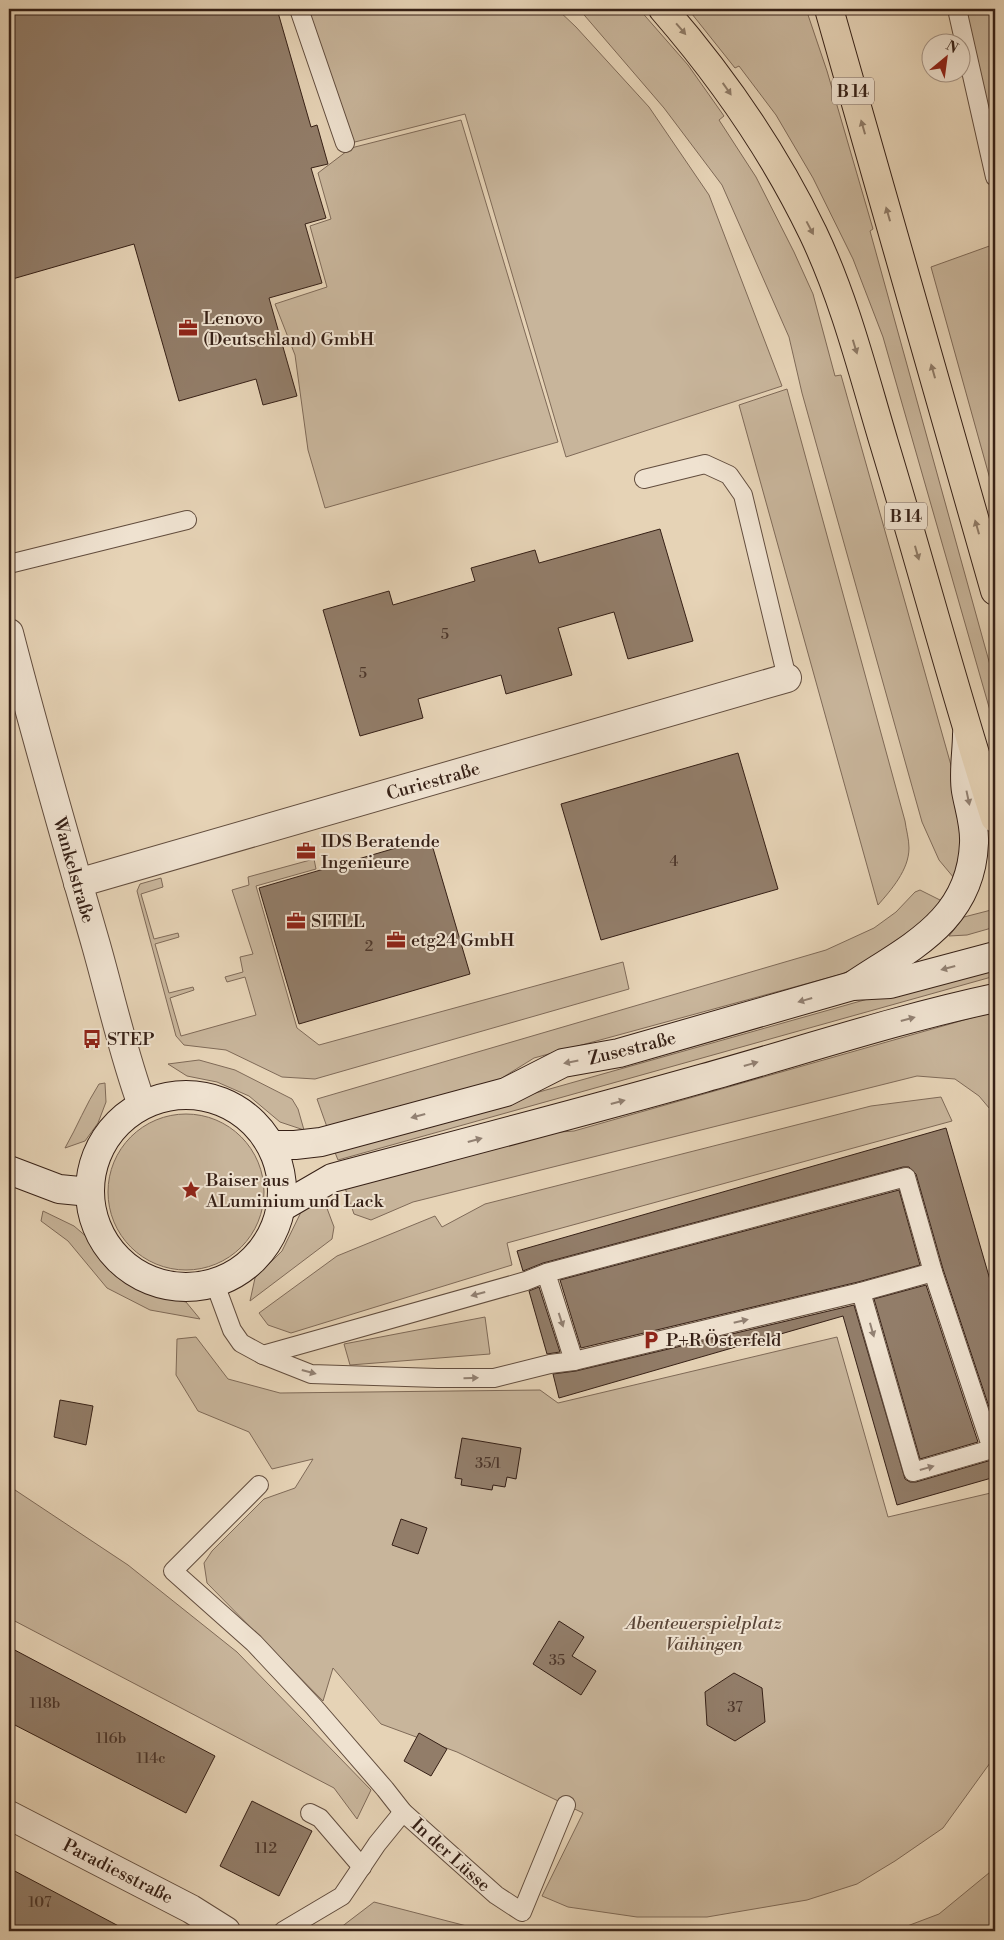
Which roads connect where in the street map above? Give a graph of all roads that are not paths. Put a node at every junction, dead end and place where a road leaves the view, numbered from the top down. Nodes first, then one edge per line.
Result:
1 (298, 9) edge
2 (663, 9) edge
3 (830, 9) edge
4 (957, 9) edge
5 (345, 143) dead end
6 (995, 177) edge
7 (644, 479) dead end
8 (186, 520) dead end
9 (9, 564) edge
10 (995, 591) edge
11 (9, 633) edge
12 (786, 678) joint
13 (967, 732) junction
14 (995, 818) edge
15 (78, 883) junction
16 (995, 956) edge
17 (852, 986) junction
18 (995, 998) edge
19 (142, 1106) junction
20 (271, 1145) junction
21 (9, 1170) edge
22 (90, 1192) junction
23 (282, 1207) junction
24 (934, 1272) junction
25 (546, 1273) junction
26 (215, 1284) junction
27 (861, 1292) junction
28 (263, 1355) junction
29 (574, 1361) junction
30 (259, 1485) dead end
31 (566, 1805) dead end
32 (403, 1812) junction
33 (310, 1813) dead end
34 (9, 1815) edge
35 (362, 1867) junction
36 (226, 1931) edge
37 (283, 1931) edge

1 - 5 lane
2 -> 13 highway, B 14
10 -> 3 highway, B 14
4 - 6 lane
7 - 12 lane
8 - 9 lane
11 - 15 street, Wankelstraße
12 - 15 street, Curiestraße
13 - 14 highway, B 14
13 -> 17 street
15 - 19 street, Wankelstraße
16 -> 17 street, Zusestraße
17 -> 20 street, Zusestraße
23 -> 18 street
19 - 20 street
19 - 22 street
20 - 23 street
21 - 22 street
22 - 26 street
23 - 26 street
24 - 25 lane
24 - 27 lane
27 -> 24 lane
25 -> 28 lane
25 -> 29 lane
26 - 28 lane
29 -> 27 lane
28 -> 29 lane
30 - 32 lane
31 - 32 lane, In der Lüsse
32 - 35 lane, In der Lüsse
33 - 35 lane
34 - 36 street, Paradiesstraße
35 - 37 lane, In der Lüsse

